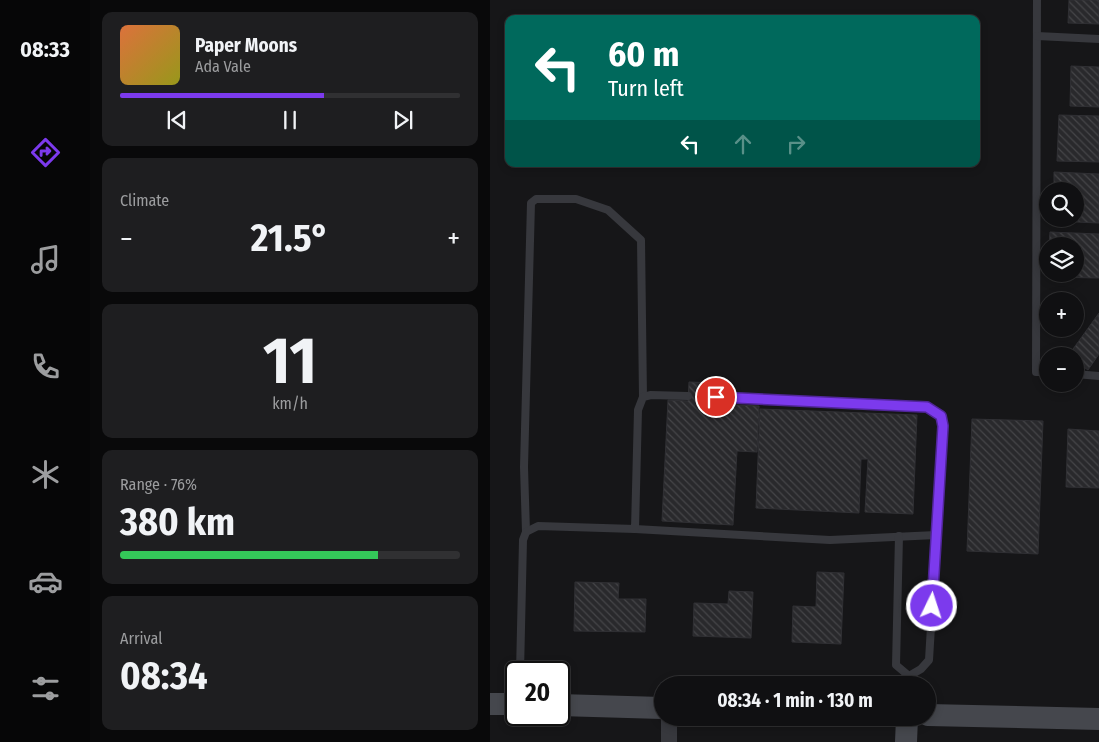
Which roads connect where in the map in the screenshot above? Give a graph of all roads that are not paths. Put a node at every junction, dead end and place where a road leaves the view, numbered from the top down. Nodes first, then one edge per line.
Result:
1 (1037, 0) edge
2 (1037, 36) junction
3 (1099, 39) edge
4 (1039, 372) edge
5 (1084, 375) edge
6 (1099, 376) edge
7 (688, 396) dead end
8 (716, 397) dead end
9 (643, 398) junction
10 (635, 529) junction
11 (526, 532) junction
12 (936, 535) junction
13 (899, 536) junction
14 (520, 661) edge
15 (909, 676) joint
16 (490, 704) edge
17 (505, 704) edge
18 (570, 706) edge
19 (654, 708) edge
20 (936, 715) edge
21 (1099, 718) edge
22 (669, 726) edge
23 (907, 726) edge
24 (669, 742) edge
25 (906, 742) edge

1 - 2 lane
2 - 3 lane
2 - 4 lane
5 - 6 lane
7 - 9 lane
8 - 12 lane
9 - 10 lane
9 - 11 lane
10 - 11 lane
10 - 13 lane
11 - 14 lane
12 - 13 lane
12 - 15 lane
13 - 15 lane
16 - 17 main road
18 - 19 main road
20 - 21 main road
22 - 24 street
23 - 25 main road

